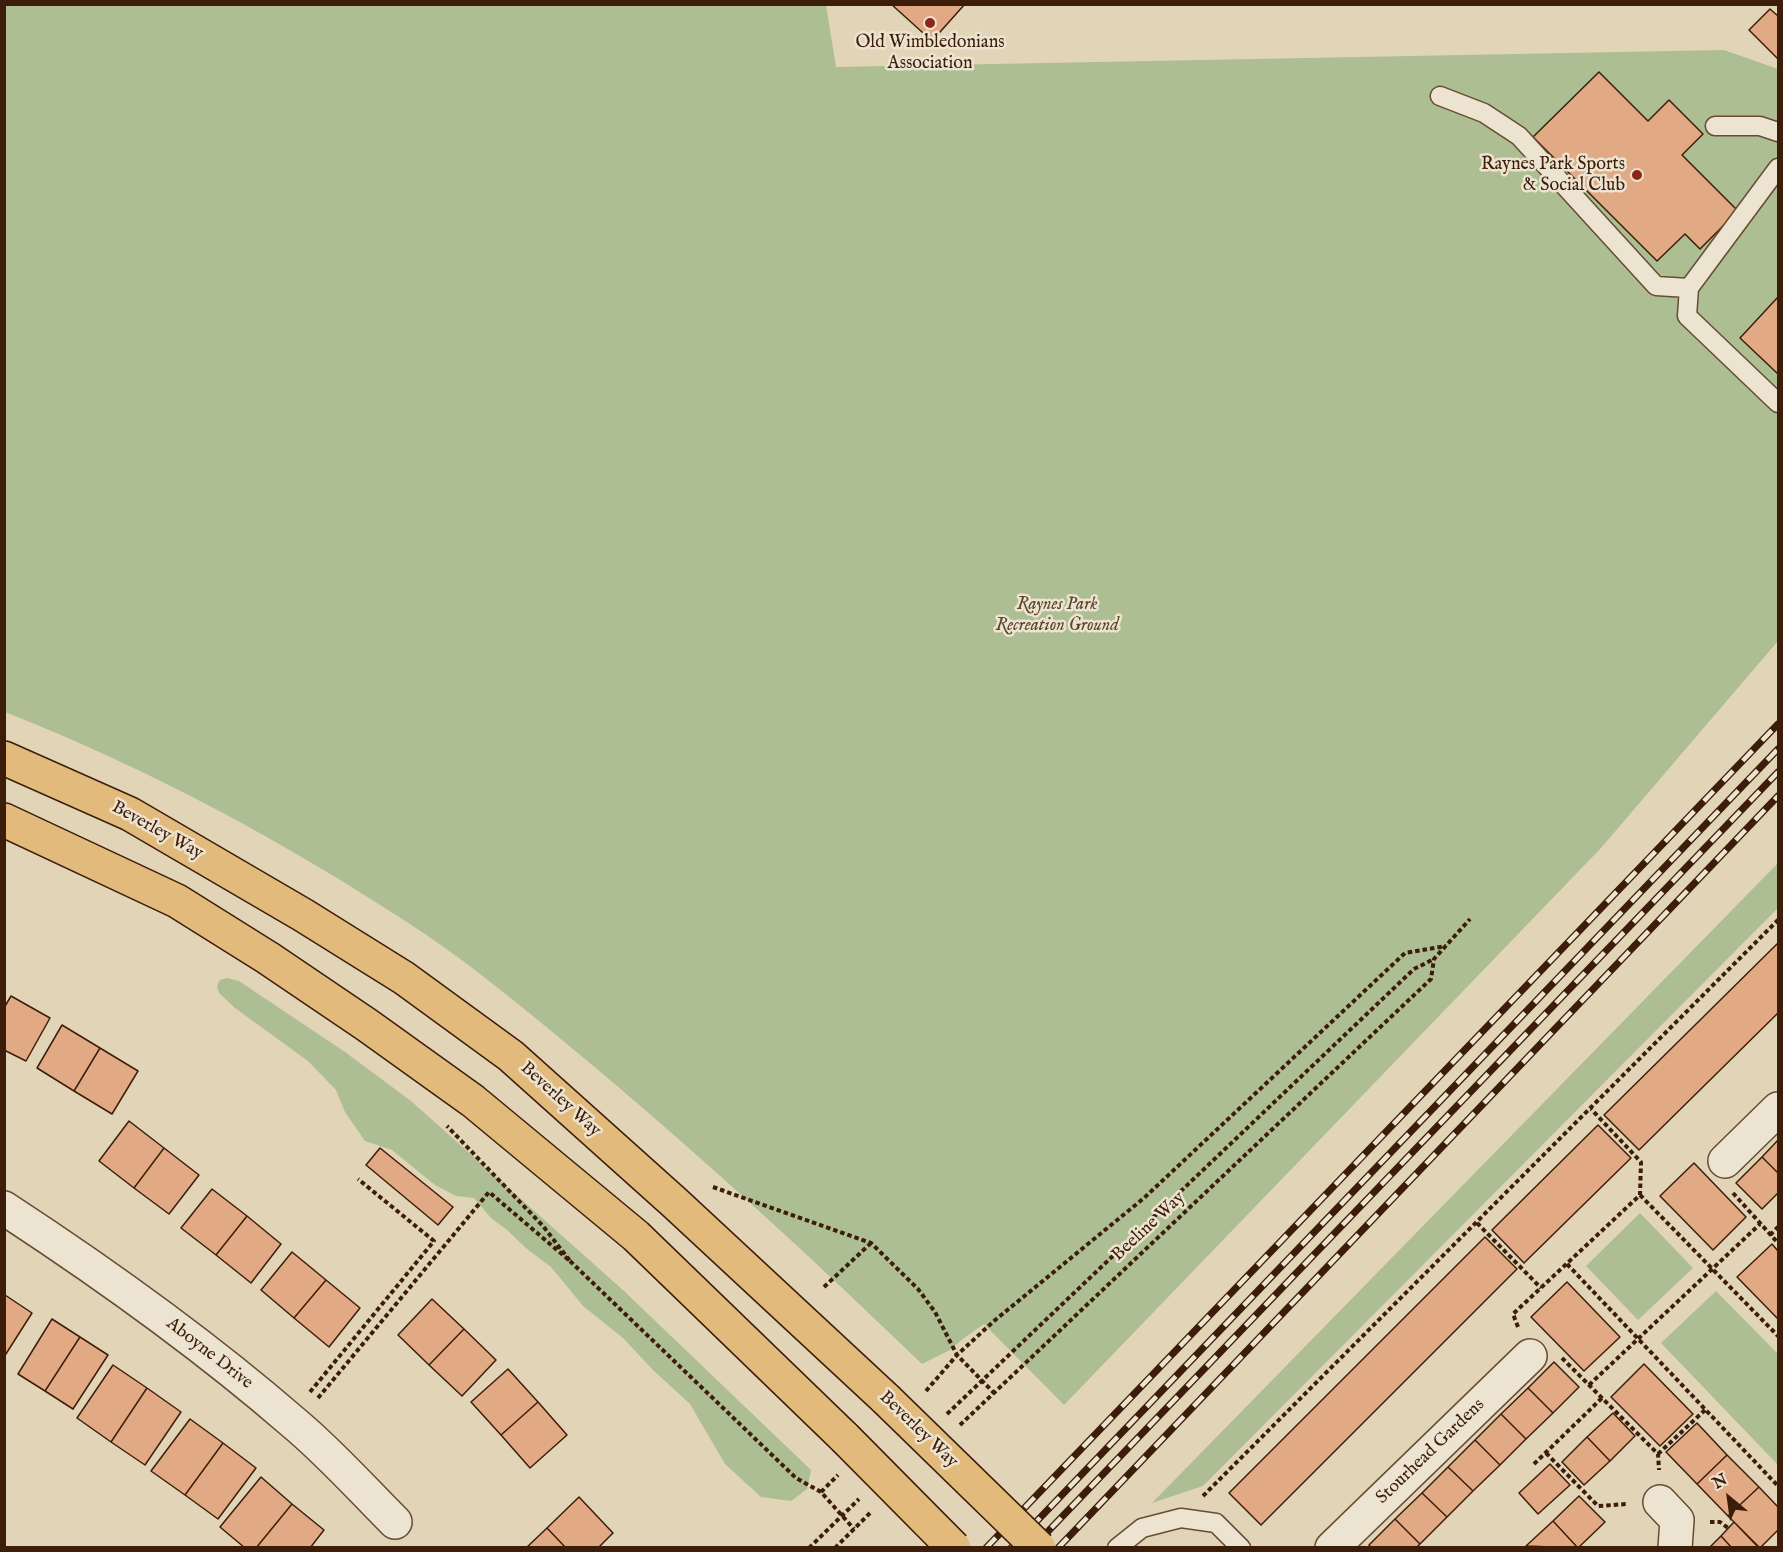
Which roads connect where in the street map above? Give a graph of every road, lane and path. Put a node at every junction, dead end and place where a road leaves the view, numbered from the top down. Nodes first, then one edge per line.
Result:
1 (1440, 96) dead end
2 (1715, 126) dead end
3 (1779, 132) edge
4 (1779, 168) edge
5 (1689, 288) junction
6 (1779, 403) edge
7 (4, 758) edge
8 (4, 820) edge
9 (1470, 919) dead end
10 (1779, 920) edge
11 (1446, 946) junction
12 (1434, 959) junction
13 (1591, 1109) junction
14 (1779, 1109) edge
15 (446, 1125) dead end
16 (1725, 1161) joint
17 (358, 1179) dead end
18 (713, 1187) dead end
19 (1640, 1195) junction
20 (4, 1208) edge
21 (1477, 1222) junction
22 (1760, 1224) junction
23 (1779, 1227) edge
24 (1770, 1235) junction
25 (871, 1243) junction
26 (1779, 1243) edge
27 (570, 1261) junction
28 (1567, 1264) junction
29 (1714, 1270) junction
30 (824, 1287) dead end
31 (1540, 1288) junction
32 (1779, 1336) edge
33 (1639, 1340) junction
34 (957, 1355) junction
35 (1530, 1356) junction
36 (936, 1381) dead end
37 (981, 1381) junction
38 (1589, 1385) junction
39 (994, 1393) junction
40 (1603, 1397) junction
41 (1705, 1410) junction
42 (940, 1420) dead end
43 (292, 1421) junction
44 (953, 1433) dead end
45 (1546, 1453) junction
46 (1658, 1454) junction
47 (1534, 1464) dead end
48 (1779, 1486) edge
49 (867, 1492) dead end
50 (1660, 1502) junction
51 (879, 1505) dead end
52 (842, 1516) junction
53 (1181, 1518) junction
54 (395, 1522) dead end
55 (854, 1529) junction
56 (809, 1548) edge
57 (835, 1548) edge
58 (954, 1548) edge
59 (1040, 1548) edge
60 (1117, 1548) edge
61 (1241, 1548) edge
62 (1332, 1548) edge
63 (1675, 1548) edge

1 - 5 lane
2 - 3 lane
4 - 5 lane
5 - 6 lane
7 - 59 highway, Beverley Way, bridge
8 - 58 highway, bridge
9 - 11 path, Beeline Way
10 - 13 path
11 - 12 path, Beeline Way
11 - 34 path
12 - 37 path
12 - 39 path, Beeline Way
13 - 19 path
13 - 21 path
14 - 16 street
15 - 27 path
16 - 22 path
17 - 43 path
18 - 25 path
19 - 28 path
19 - 29 path
20 - 43 street, Aboyne Drive
21 - 31 path
21 - 53 path
22 - 24 path
22 - 29 path
23 - 24 path
24 - 26 path
25 - 30 path
25 - 34 path
27 - 43 path
27 - 52 path
28 - 31 path
28 - 33 path
29 - 32 path
29 - 33 path
31 - 35 path
33 - 38 path
33 - 41 path
34 - 36 path
34 - 37 path
35 - 38 path
35 - 62 street, Stourhead Gardens
37 - 39 path
37 - 42 path
38 - 40 path
39 - 44 path, Beeline Way
40 - 45 path
40 - 46 path
41 - 46 path
41 - 48 path
43 - 54 street, Aboyne Drive
45 - 47 path
45 - 50 path
46 - 50 path
49 - 52 path
50 - 63 street
51 - 55 path
52 - 55 path
52 - 56 path
53 - 60 lane
53 - 61 lane
55 - 57 path

